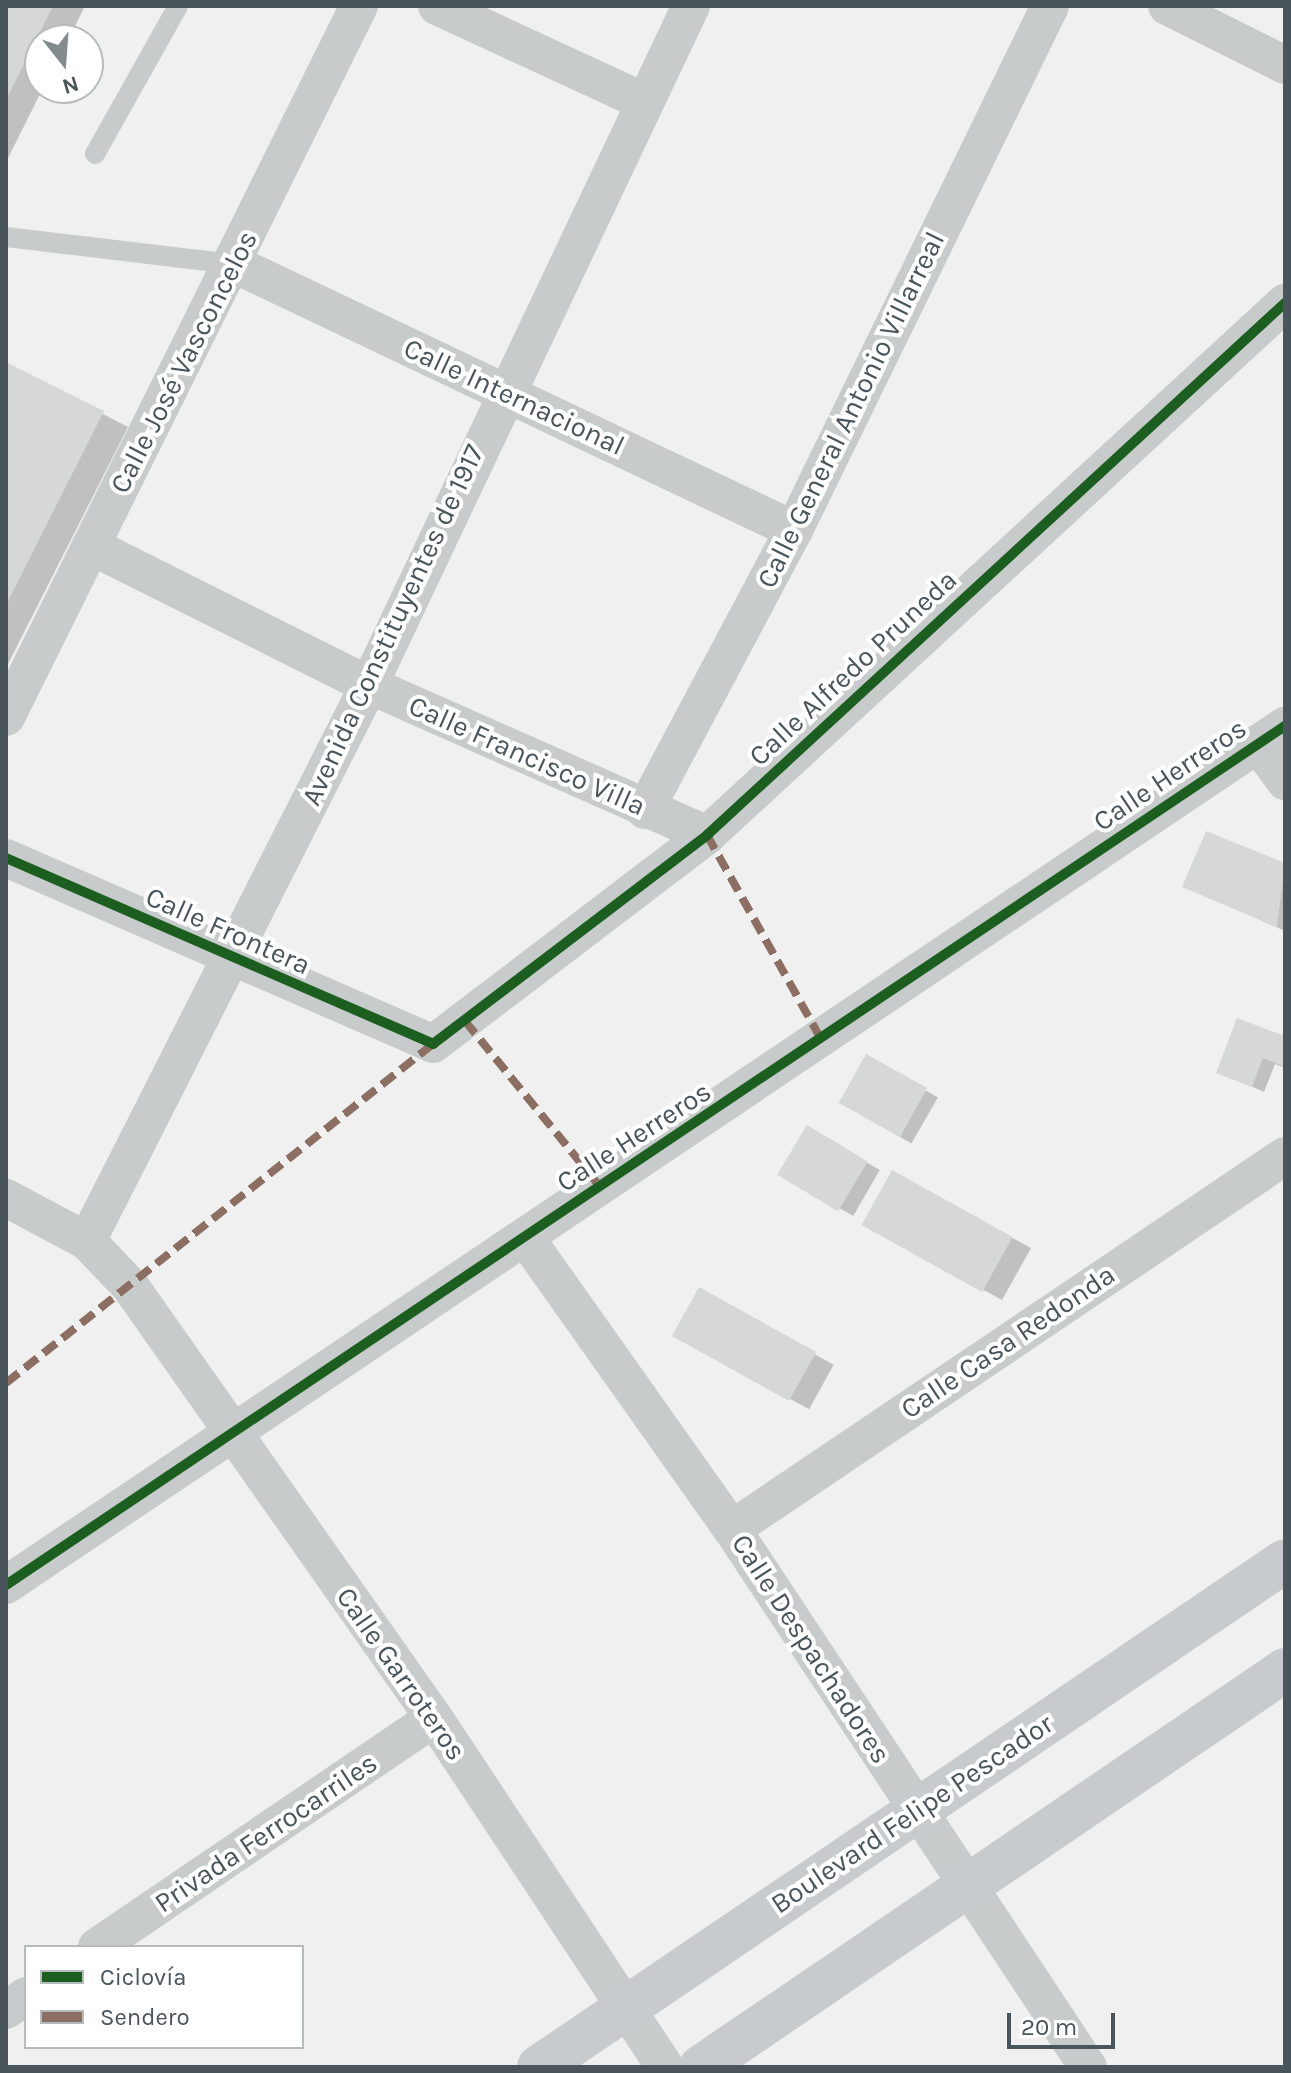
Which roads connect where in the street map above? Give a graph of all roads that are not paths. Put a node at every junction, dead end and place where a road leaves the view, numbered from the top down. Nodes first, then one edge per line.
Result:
1 (178, 6) edge
2 (359, 6) edge
3 (437, 6) edge
4 (691, 6) edge
5 (1050, 6) edge
6 (1167, 6) edge
7 (1285, 65) edge
8 (643, 101) junction
9 (95, 154) dead end
10 (6, 237) edge
11 (234, 264) junction
12 (1285, 303) edge
13 (502, 392) junction
14 (794, 530) junction
15 (91, 546) junction
16 (369, 685) junction
17 (6, 717) edge
18 (1271, 735) edge
19 (1285, 781) edge
20 (645, 810) junction
21 (707, 835) junction
22 (6, 858) edge
23 (232, 961) junction
24 (433, 1044) joint
25 (1285, 1156) edge
26 (6, 1198) edge
27 (525, 1237) junction
28 (87, 1241) junction
29 (231, 1431) junction
30 (732, 1529) junction
31 (1285, 1561) edge
32 (6, 1585) edge
33 (1285, 1670) edge
34 (434, 1718) junction
35 (918, 1811) junction
36 (964, 1885) junction
37 (100, 1945) edge
38 (24, 1997) edge
39 (6, 2010) edge
40 (625, 2010) junction
41 (539, 2067) edge
42 (665, 2067) edge
43 (701, 2067) edge
44 (1088, 2067) edge

1 - 9 lane
2 - 11 street, Calle José Vasconcelos
3 - 8 street
4 - 8 street, Avenida Constituyentes de 1917
5 - 14 street, Calle General Antonio Villarreal
6 - 7 street
8 - 13 street, Avenida Constituyentes de 1917
10 - 11 lane
11 - 13 street, Calle Internacional
11 - 15 street, Calle José Vasconcelos
12 - 21 street, Calle Alfredo Pruneda
13 - 14 street, Calle Internacional
13 - 16 street, Avenida Constituyentes de 1917
14 - 20 street, Calle General Antonio Villarreal
15 - 16 street, Calle Francisco Villa
15 - 17 street, Calle José Vasconcelos
16 - 20 street, Calle Francisco Villa
16 - 23 street, Avenida Constituyentes de 1917
18 - 19 street
18 - 27 street, Calle Herreros
20 - 21 street, Calle Francisco Villa
21 - 24 street, Calle Alfredo Pruneda
22 - 23 street, Calle Frontera
23 - 24 street, Calle Frontera
23 - 28 street, Avenida Constituyentes de 1917
25 - 30 street, Calle Casa Redonda
26 - 28 street, Calle Garroteros
27 - 29 street, Calle Herreros
27 - 30 street, Calle Despachadores
28 - 29 street, Calle Garroteros
29 - 32 street, Calle Herreros
29 - 34 street, Calle Garroteros
30 - 35 street, Calle Despachadores
31 - 35 street, Boulevard Felipe Pescador
33 - 36 street
34 - 37 street, Privada Ferrocarriles
34 - 40 street, Calle Garroteros
35 - 36 street, Calle Despachadores
35 - 40 street, Boulevard Felipe Pescador
36 - 43 street
36 - 44 street, Calle Despachadores
38 - 39 street
40 - 41 street, Boulevard Felipe Pescador
40 - 42 street, Calle Garroteros

